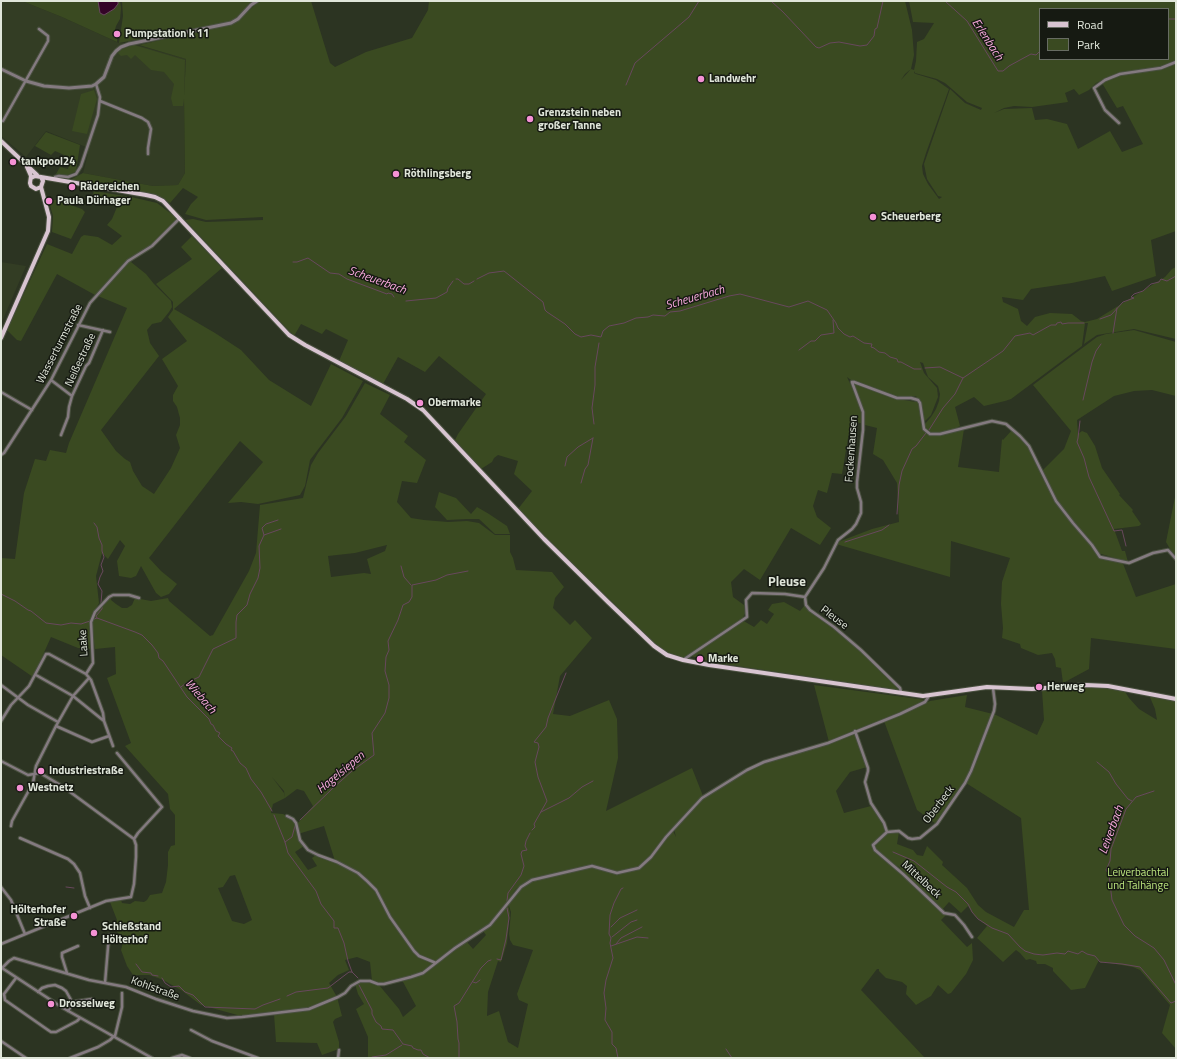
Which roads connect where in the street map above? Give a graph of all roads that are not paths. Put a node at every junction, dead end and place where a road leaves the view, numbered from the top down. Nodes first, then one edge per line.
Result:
1 (257, 1) edge
2 (39, 29) dead end
3 (1176, 62) edge
4 (1, 69) edge
5 (26, 81) junction
6 (96, 84) junction
7 (100, 101) junction
8 (3, 121) dead end
9 (1118, 123) dead end
10 (1, 141) edge
11 (148, 154) dead end
12 (28, 167) junction
13 (39, 176) junction
14 (31, 178) junction
15 (53, 180) junction
16 (42, 185) junction
17 (36, 189) junction
18 (43, 198) junction
19 (180, 218) junction
20 (78, 325) junction
21 (103, 330) junction
22 (110, 332) dead end
23 (1, 338) edge
24 (51, 380) junction
25 (1, 392) edge
26 (72, 396) junction
27 (32, 410) junction
28 (61, 435) dead end
29 (1, 456) edge
30 (1176, 559) edge
31 (805, 597) junction
32 (139, 598) dead end
33 (683, 660) junction
34 (86, 674) junction
35 (36, 676) junction
36 (90, 678) junction
37 (1, 685) edge
38 (993, 688) junction
39 (901, 693) junction
40 (73, 696) junction
41 (929, 696) junction
42 (19, 698) junction
43 (1176, 699) edge
44 (104, 721) junction
45 (1, 722) edge
46 (58, 722) junction
47 (56, 726) junction
48 (855, 731) junction
49 (109, 736) junction
50 (113, 746) dead end
51 (117, 753) dead end
52 (1, 760) edge
53 (35, 774) junction
54 (287, 816) dead end
55 (12, 826) dead end
56 (887, 832) junction
57 (20, 838) dead end
58 (134, 840) junction
59 (73, 856) dead end
60 (68, 859) junction
61 (1, 887) edge
62 (90, 908) junction
63 (25, 934) junction
64 (109, 935) dead end
65 (972, 937) dead end
66 (1, 944) edge
67 (78, 946) dead end
68 (436, 964) junction
69 (2, 967) edge
70 (68, 974) junction
71 (16, 978) junction
72 (105, 983) junction
73 (38, 992) junction
74 (122, 993) dead end
75 (72, 1002) junction
76 (96, 1005) dead end
77 (68, 1011) junction
78 (80, 1018) junction
79 (191, 1030) dead end
80 (114, 1036) junction
81 (1, 1041) edge
82 (340, 1050) dead end
83 (26, 1058) edge
84 (70, 1058) edge
85 (152, 1058) edge
86 (172, 1058) edge
87 (190, 1058) edge
88 (258, 1058) edge
89 (338, 1058) edge

1 - 6 street
2 - 5 street
3 - 9 street
4 - 5 street
5 - 6 street
5 - 8 street
6 - 7 street
7 - 11 street
7 - 15 street
10 - 12 main road
12 - 13 main road
12 - 14 main road
13 - 14 main road
13 - 15 main road
13 - 16 main road
14 - 17 main road
15 - 16 main road
15 - 19 main road
16 - 17 main road
16 - 18 main road
17 - 18 main road
18 - 23 main road
19 - 20 street, Wasserturmstraße
19 - 33 main road
20 - 21 street
20 - 24 street, Wasserturmstraße
21 - 22 street
21 - 26 street, Neißestraße
24 - 26 street, Neißestraße
24 - 27 street, Wasserturmstraße
25 - 27 street
26 - 28 street, Neißestraße
27 - 29 street, Wasserturmstraße
30 - 31 street, Fockenhausen
31 - 33 street
31 - 39 street, Pleuse
32 - 34 street, Laake
33 - 39 main road
34 - 35 street
34 - 36 street
35 - 40 street
35 - 42 street
36 - 40 street
36 - 44 street
37 - 42 street
38 - 41 main road
38 - 43 main road
38 - 56 street, Oberbeck
39 - 41 main road
40 - 44 street
40 - 46 street
41 - 48 street
42 - 45 street
42 - 46 street
44 - 49 street
46 - 47 street
47 - 49 street
47 - 53 street
48 - 56 street
48 - 68 street
49 - 50 street
51 - 58 street
52 - 53 street
53 - 55 street
53 - 58 street
54 - 68 street
56 - 65 street, Mittelbeck
57 - 60 street
58 - 62 street
59 - 60 street
60 - 62 street
61 - 63 street
62 - 63 street
63 - 66 street
64 - 72 street
67 - 70 street
68 - 72 street, Kohlstraße
69 - 70 street, Kohlstraße
69 - 71 street
70 - 72 street, Kohlstraße
71 - 73 street
71 - 78 street
73 - 75 street
73 - 77 street
74 - 80 street
75 - 76 street
75 - 77 street
77 - 78 street
78 - 80 street
79 - 88 street
80 - 84 street
80 - 85 street
81 - 83 street
82 - 89 street
86 - 87 street

